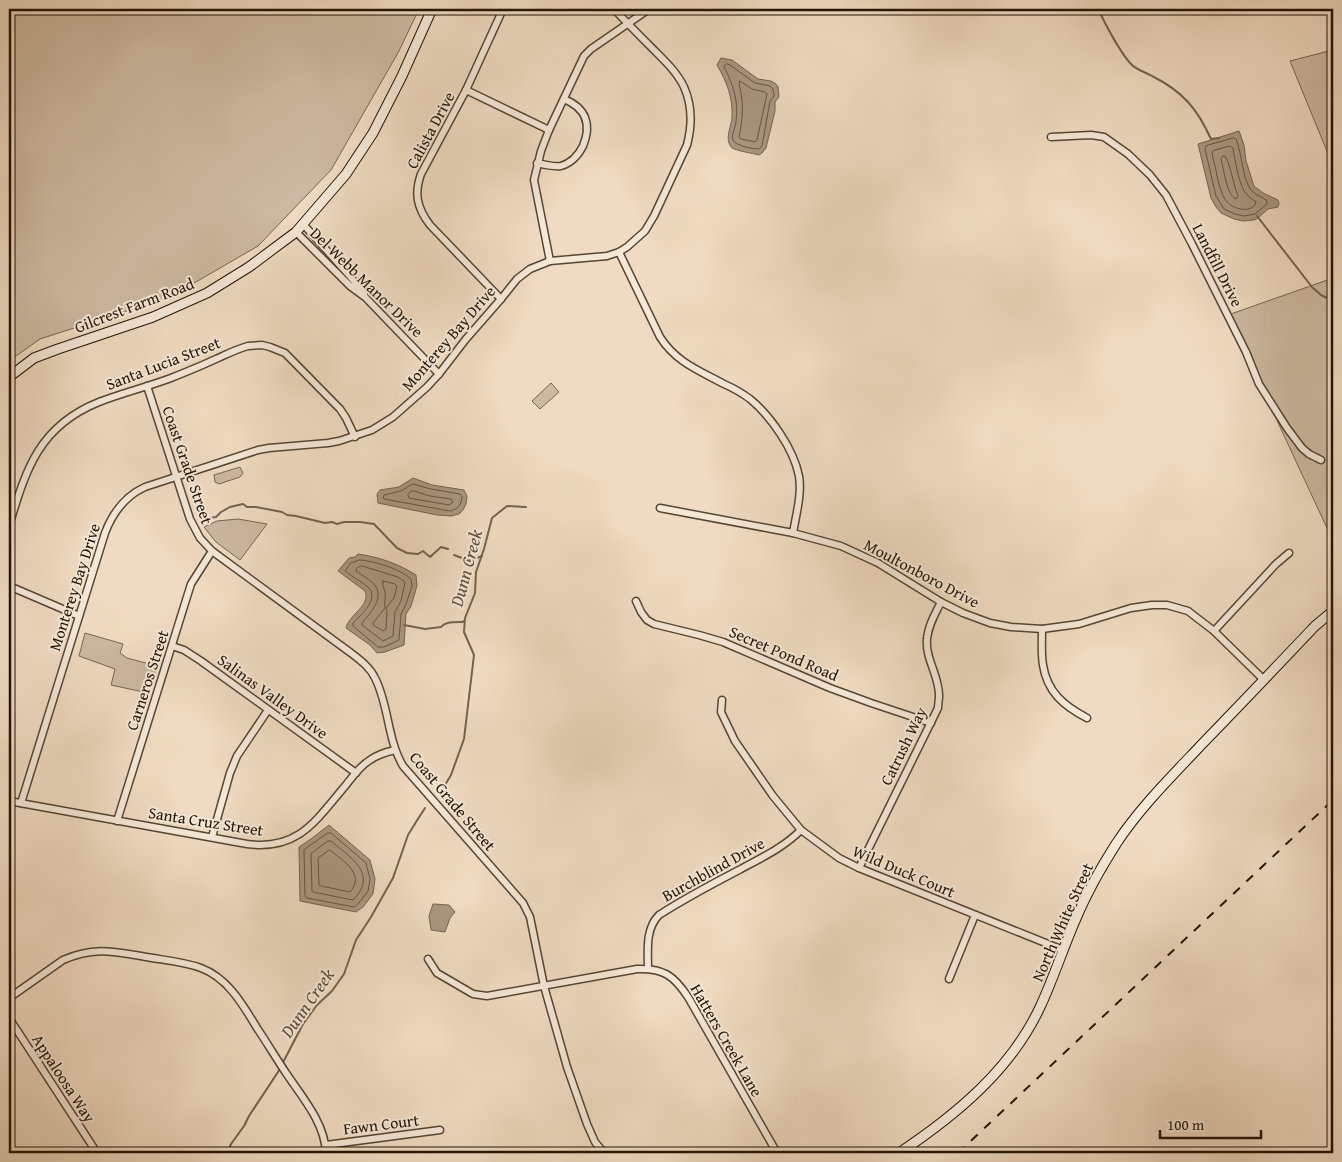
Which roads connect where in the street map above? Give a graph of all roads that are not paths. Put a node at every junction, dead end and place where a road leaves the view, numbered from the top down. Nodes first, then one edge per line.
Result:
1 (432, 9) edge
2 (503, 9) edge
3 (614, 9) edge
4 (648, 9) edge
5 (628, 23) junction
6 (466, 90) junction
7 (564, 100) junction
8 (549, 130) junction
9 (1051, 136) dead end
10 (538, 164) junction
11 (303, 224) junction
12 (296, 232) junction
13 (619, 252) junction
14 (550, 261) junction
15 (366, 297) junction
16 (502, 299) junction
17 (440, 374) junction
18 (9, 377) edge
19 (147, 386) junction
20 (355, 437) junction
21 (1321, 460) dead end
22 (176, 477) junction
23 (660, 508) dead end
24 (9, 526) edge
25 (794, 533) junction
26 (212, 551) junction
27 (1289, 553) dead end
28 (9, 586) edge
29 (636, 601) dead end
30 (941, 602) junction
31 (1333, 611) edge
32 (79, 616) junction
33 (1042, 629) junction
34 (1214, 632) junction
35 (172, 646) junction
36 (1264, 680) junction
37 (722, 700) dead end
38 (268, 710) junction
39 (1087, 718) dead end
40 (931, 723) junction
41 (395, 750) junction
42 (356, 773) junction
43 (9, 800) edge
44 (21, 803) junction
45 (117, 821) junction
46 (801, 830) junction
47 (212, 837) junction
48 (859, 868) junction
49 (974, 915) junction
50 (1064, 950) junction
51 (428, 959) dead end
52 (648, 969) junction
53 (949, 979) dead end
54 (544, 986) junction
55 (9, 998) edge
56 (9, 1018) edge
57 (440, 1130) dead end
58 (326, 1145) junction
59 (97, 1153) edge
60 (326, 1153) edge
61 (604, 1153) edge
62 (777, 1153) edge
63 (899, 1153) edge

1 - 11 main road, Gilcrest Farm Road
2 - 6 street, Calista Drive
3 - 5 street, Monterey Bay Drive
4 - 5 street
5 - 7 street
5 - 13 street, Monterey Bay Drive
6 - 8 street
6 - 16 street, Calista Drive
7 - 8 street
7 - 10 street
8 - 10 street
9 - 21 street, Landfill Drive
10 - 14 street
11 - 12 main road, Gilcrest Farm Road
11 - 15 street
12 - 15 street, Del Webb Manor Drive
12 - 18 main road, Gilcrest Farm Road
13 - 14 street, Monterey Bay Drive
13 - 25 street
14 - 16 street, Monterey Bay Drive
15 - 17 street, Del Webb Manor Drive
16 - 17 street, Monterey Bay Drive
17 - 20 street, Monterey Bay Drive
19 - 20 street, Santa Lucia Street
19 - 22 street, Coast Grade Street
19 - 24 street, Santa Lucia Street
20 - 22 street, Monterey Bay Drive
22 - 26 street, Coast Grade Street
22 - 32 street, Monterey Bay Drive
23 - 25 street, Moultonboro Drive
25 - 30 street, Moultonboro Drive
26 - 35 street, Carneros Street
26 - 41 street, Coast Grade Street
27 - 34 street
28 - 32 street
29 - 40 street, Secret Pond Road
30 - 33 street, Moultonboro Drive
30 - 40 street, Catrush Way
31 - 36 main road, North White Street
32 - 44 street, Monterey Bay Drive
33 - 34 street, Moultonboro Drive
33 - 39 street
34 - 36 street, Moultonboro Drive
35 - 38 street, Salinas Valley Drive
35 - 45 street, Carneros Street
36 - 50 main road, North White Street
37 - 46 street, Wild Duck Court
38 - 42 street, Salinas Valley Drive
38 - 47 street
40 - 48 street, Catrush Way
41 - 42 street, Santa Cruz Street
41 - 54 street, Coast Grade Street
42 - 47 street, Santa Cruz Street
43 - 44 street, Santa Cruz Street
44 - 45 street, Santa Cruz Street
45 - 47 street, Santa Cruz Street
46 - 48 street, Wild Duck Court
46 - 52 street, Burchblind Drive
48 - 49 street, Wild Duck Court
49 - 50 street, Wild Duck Court
49 - 53 street
50 - 63 main road, North White Street
51 - 54 street, Hatters Creek Lane
52 - 54 street, Hatters Creek Lane
52 - 62 street, Hatters Creek Lane
54 - 61 street, Coast Grade Street
55 - 58 street
56 - 59 street, Appaloosa Way
57 - 58 street, Fawn Court
58 - 60 street

